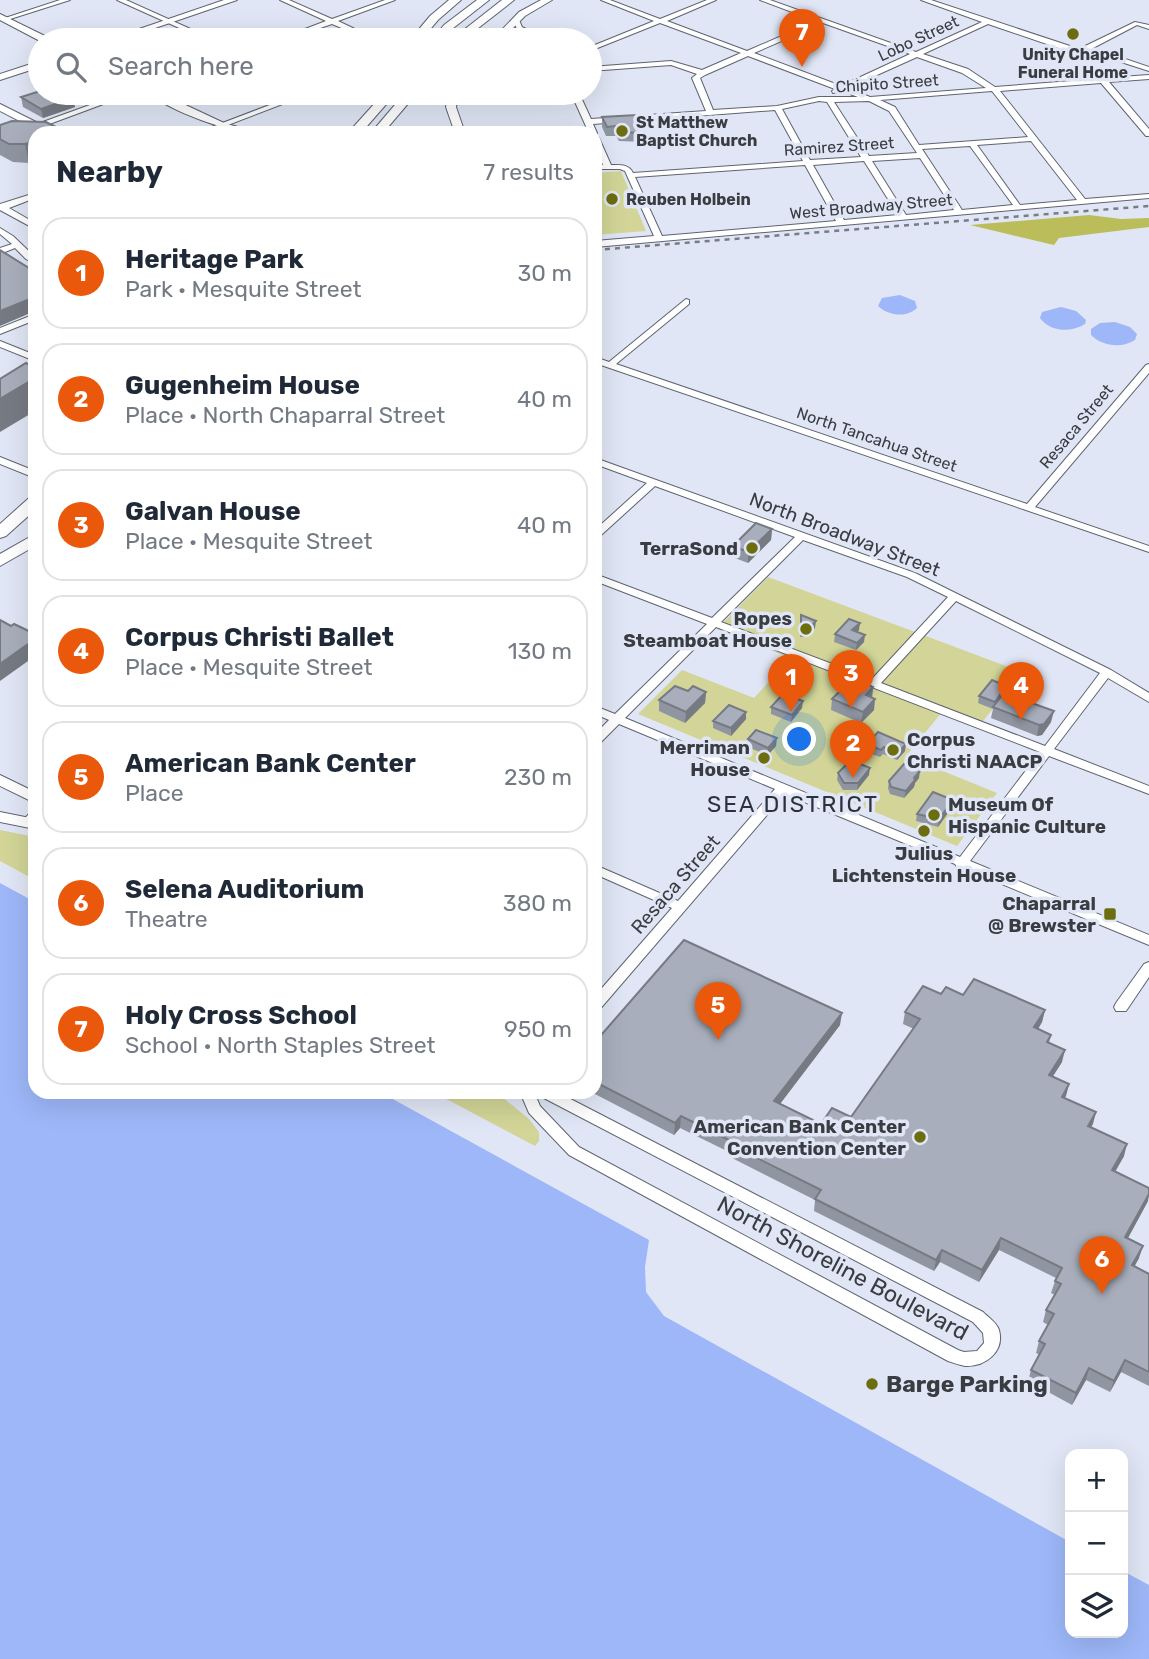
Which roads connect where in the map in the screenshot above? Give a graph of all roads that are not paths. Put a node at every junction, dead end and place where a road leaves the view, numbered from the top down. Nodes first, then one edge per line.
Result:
1 (67, 0) edge
2 (120, 0) edge
3 (233, 0) edge
4 (283, 0) edge
5 (392, 0) edge
6 (456, 0) edge
7 (484, 0) edge
8 (509, 0) edge
9 (525, 0) edge
10 (548, 0) edge
11 (604, 0) edge
12 (713, 0) edge
13 (763, 0) edge
14 (924, 0) edge
15 (2, 18) edge
16 (516, 20) junction
17 (169, 21) junction
18 (660, 21) junction
19 (822, 21) junction
20 (989, 21) junction
21 (332, 22) junction
22 (1149, 27) edge
23 (148, 28) edge
24 (184, 28) edge
25 (314, 28) edge
26 (346, 28) edge
27 (425, 28) edge
28 (447, 28) edge
29 (472, 28) edge
30 (487, 28) edge
31 (508, 28) edge
32 (519, 28) edge
33 (28, 31) edge
34 (602, 44) edge
35 (1087, 48) junction
36 (1079, 52) junction
37 (747, 53) junction
38 (916, 54) junction
39 (28, 68) edge
40 (602, 68) edge
41 (1149, 69) edge
42 (702, 73) junction
43 (0, 77) edge
44 (1149, 77) edge
45 (1102, 80) junction
46 (841, 89) junction
47 (995, 90) junction
48 (820, 98) junction
49 (868, 99) junction
50 (830, 101) junction
51 (94, 105) edge
52 (178, 105) edge
53 (275, 105) edge
54 (376, 105) edge
55 (379, 105) edge
56 (401, 105) edge
57 (407, 105) edge
58 (453, 105) edge
59 (580, 105) edge
60 (0, 107) edge
61 (777, 108) junction
62 (710, 112) junction
63 (390, 119) junction
64 (365, 120) junction
65 (587, 122) junction
66 (37, 125) joint
67 (221, 125) junction
68 (225, 126) edge
69 (360, 126) edge
70 (384, 126) edge
71 (458, 126) edge
72 (589, 126) edge
73 (28, 129) edge
74 (1148, 131) edge
75 (20, 132) edge
76 (1033, 139) junction
77 (972, 143) junction
78 (919, 151) junction
79 (602, 153) edge
80 (866, 159) junction
81 (808, 162) junction
82 (602, 166) edge
83 (608, 166) junction
84 (632, 175) junction
85 (1149, 196) edge
86 (28, 197) edge
87 (1083, 202) junction
88 (1, 207) edge
89 (1018, 207) junction
90 (959, 212) junction
91 (904, 218) junction
92 (841, 222) junction
93 (28, 223) edge
94 (0, 230) edge
95 (659, 239) junction
96 (0, 240) edge
97 (602, 243) edge
98 (17, 245) junction
99 (0, 251) edge
100 (28, 257) edge
101 (687, 302) dead end
102 (28, 320) edge
103 (0, 331) edge
104 (0, 344) edge
105 (28, 355) edge
106 (602, 362) edge
107 (610, 365) junction
108 (1149, 367) edge
109 (0, 460) edge
110 (602, 464) edge
111 (28, 472) edge
112 (653, 483) junction
113 (28, 507) edge
114 (1029, 508) junction
115 (602, 528) edge
116 (0, 533) edge
117 (802, 535) junction
118 (28, 543) edge
119 (1149, 549) edge
120 (0, 561) edge
121 (602, 580) edge
122 (955, 596) junction
123 (714, 622) junction
124 (1107, 672) junction
125 (873, 685) junction
126 (1149, 698) edge
127 (602, 713) edge
128 (617, 719) junction
129 (602, 734) edge
130 (1046, 751) junction
131 (0, 780) edge
132 (784, 787) junction
133 (1149, 790) edge
134 (28, 794) edge
135 (0, 817) edge
136 (28, 820) edge
137 (961, 864) junction
138 (602, 872) edge
139 (681, 906) junction
140 (1149, 940) edge
141 (1149, 967) edge
142 (602, 997) edge
143 (1121, 1007) dead end
144 (530, 1099) edge
145 (558, 1099) edge

1 - 15 street
2 - 17 street
3 - 17 main road
4 - 21 street
5 - 21 street
6 - 27 highway
7 - 28 highway
8 - 29 highway
9 - 30 highway
10 - 16 main road
11 - 18 street
12 - 18 street
13 - 19 street
14 - 20 street
15 - 33 main road
16 - 31 main road
16 - 32 street
17 - 23 main road
17 - 24 street
18 - 34 street
18 - 37 street
19 - 37 street
19 - 38 street
20 - 36 street
20 - 38 street, Lobo Street
21 - 25 street
21 - 26 street
22 - 35 street
35 - 36 street
35 - 41 street
36 - 45 street
37 - 42 street
37 - 46 street
38 - 46 street, Lobo Street
38 - 47 street
39 - 43 main road
40 - 42 street
42 - 62 street
44 - 45 street, Chipito Street
45 - 47 street, Chipito Street
45 - 74 street
46 - 48 street, Lobo Street
46 - 49 street
47 - 49 street, Chipito Street
47 - 76 street
48 - 50 street, Chipito Street
48 - 61 street, Chipito Street
49 - 50 street, Chipito Street
49 - 78 street
50 - 80 street
51 - 66 street
52 - 67 main road
53 - 67 street
54 - 64 highway
55 - 64 highway
56 - 63 highway
57 - 63 highway
58 - 71 main road
59 - 65 street
60 - 66 main road
61 - 62 street, Chipito Street
61 - 81 street
62 - 65 street, Chipito Street
63 - 70 highway
64 - 69 highway
65 - 72 street
67 - 68 main road
73 - 75 street
76 - 77 street, Ramirez Street
76 - 87 street
77 - 78 street, Ramirez Street
77 - 89 street
78 - 80 street, Ramirez Street
78 - 90 street
79 - 83 street
80 - 81 street, Ramirez Street
80 - 91 street
81 - 84 street, Ramirez Street
81 - 92 street
82 - 83 street
83 - 84 street
84 - 95 street
85 - 87 street, West Broadway Street
86 - 88 street
87 - 89 street, West Broadway Street
88 - 93 street
89 - 90 street, West Broadway Street
90 - 91 street, West Broadway Street
91 - 92 street, West Broadway Street
92 - 95 street, West Broadway Street
94 - 98 street
95 - 97 street, West Broadway Street
96 - 98 street
98 - 99 street
98 - 100 street
101 - 107 street
102 - 103 street
104 - 105 street
106 - 107 street, North Tancahua Street
107 - 114 street, North Tancahua Street
108 - 114 street, Resaca Street
109 - 111 street
110 - 112 street, North Broadway Street
112 - 115 street
112 - 117 street, North Broadway Street
113 - 116 highway
114 - 119 street, North Tancahua Street
117 - 122 street, North Broadway Street
117 - 123 street
118 - 120 highway
121 - 123 street
122 - 124 street, North Broadway Street
122 - 125 street
123 - 125 street
123 - 128 street
124 - 126 street, North Broadway Street
124 - 130 street
125 - 130 street
127 - 128 street
128 - 129 street
128 - 132 street
130 - 133 street
130 - 137 street
131 - 134 main road
132 - 137 street
132 - 139 street, Resaca Street
135 - 136 main road
137 - 140 street
138 - 139 street
139 - 142 street, Resaca Street
141 - 143 street
144 - 145 street, North Shoreline Boulevard

